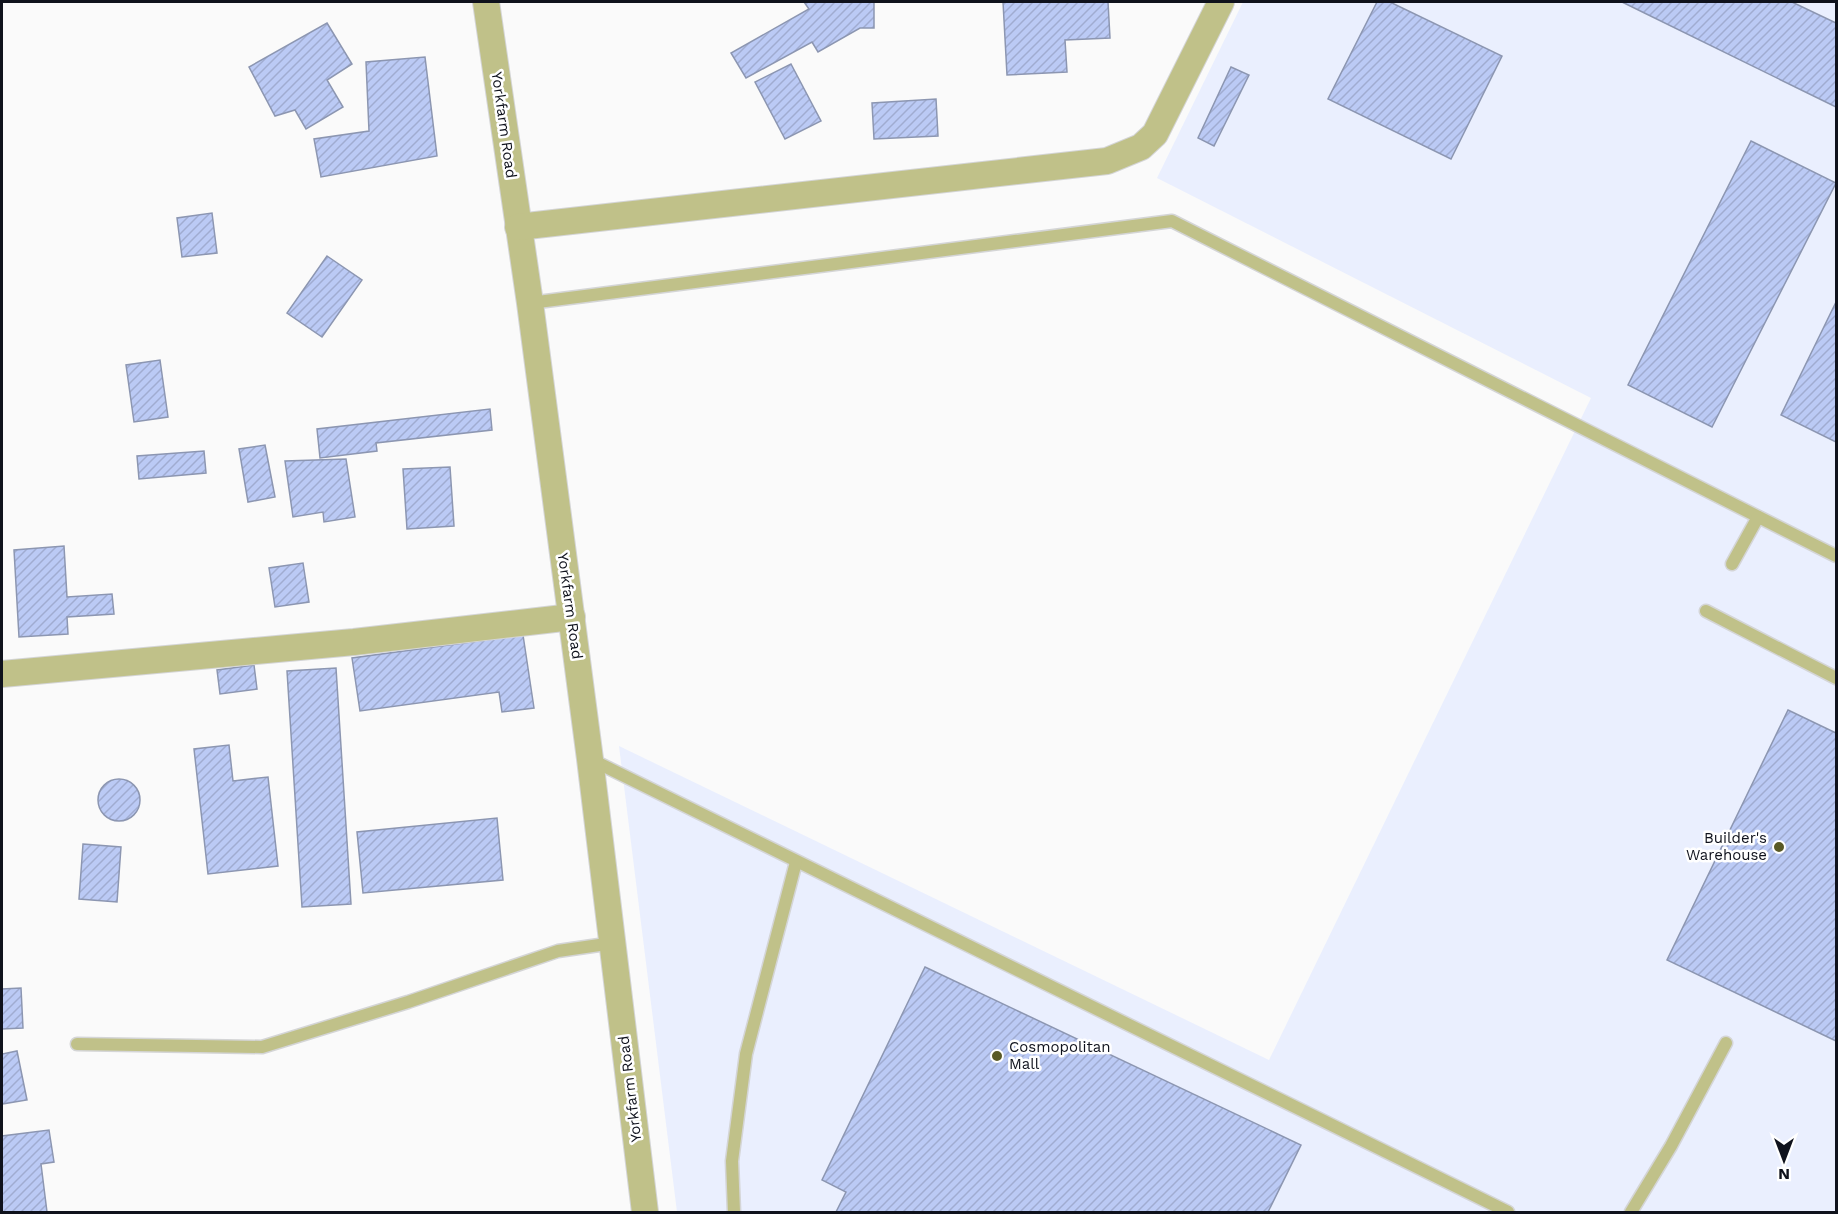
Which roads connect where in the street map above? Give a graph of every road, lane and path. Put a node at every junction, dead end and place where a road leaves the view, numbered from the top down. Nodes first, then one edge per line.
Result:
1 (486, 2) edge
2 (1221, 2) edge
3 (518, 227) junction
4 (530, 303) junction
5 (1758, 516) junction
6 (1836, 556) edge
7 (1732, 564) dead end
8 (1706, 611) dead end
9 (572, 617) junction
10 (2, 674) edge
11 (1836, 678) edge
12 (590, 759) junction
13 (796, 862) junction
14 (613, 943) junction
15 (1726, 1043) dead end
16 (77, 1044) dead end
17 (645, 1212) edge
18 (734, 1212) edge
19 (1508, 1212) edge
20 (1631, 1212) edge

1 - 3 street, Yorkfarm Road
2 - 3 street
3 - 4 street, Yorkfarm Road
4 - 5 lane
4 - 9 street, Yorkfarm Road
5 - 6 lane
5 - 7 lane
8 - 11 lane
9 - 10 street
9 - 12 street, Yorkfarm Road
12 - 13 lane
12 - 14 street, Yorkfarm Road
13 - 18 lane
13 - 19 lane
14 - 16 lane
14 - 17 street, Yorkfarm Road
15 - 20 lane

